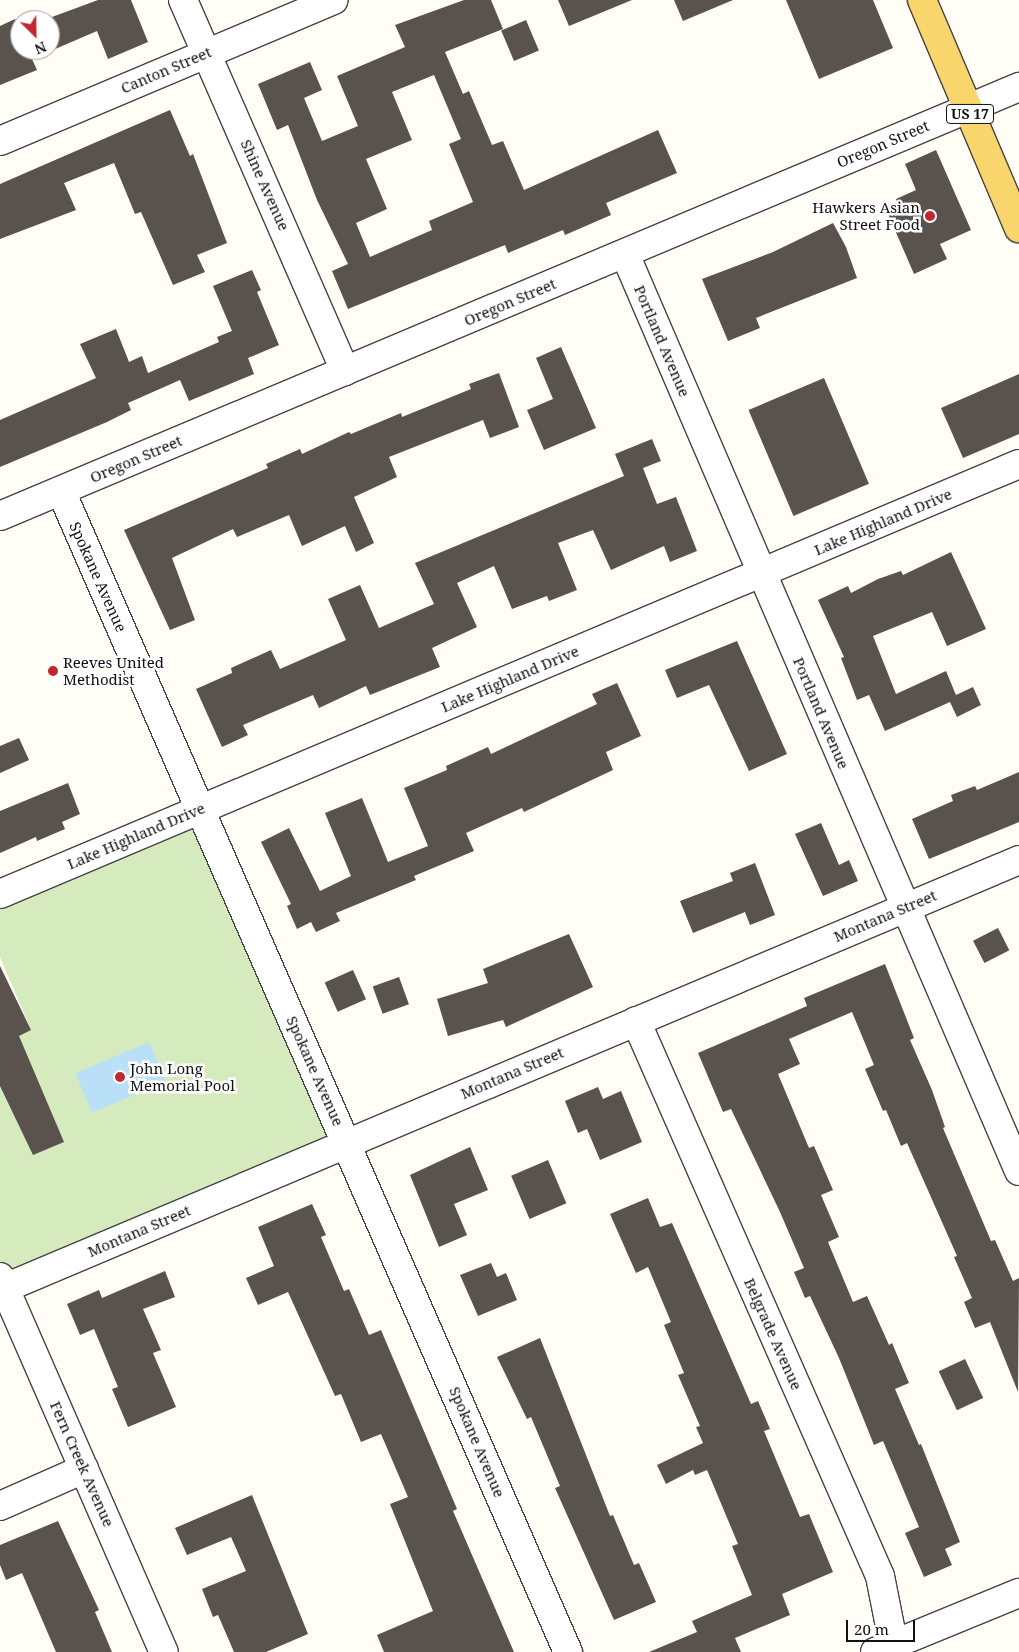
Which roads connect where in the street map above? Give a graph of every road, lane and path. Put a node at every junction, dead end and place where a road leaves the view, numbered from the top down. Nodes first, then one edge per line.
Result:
1 (183, 0) edge
2 (332, 0) edge
3 (922, 0) edge
4 (206, 54) junction
5 (1019, 87) edge
6 (967, 108) junction
7 (0, 140) edge
8 (1019, 228) edge
9 (625, 254) junction
10 (345, 371) junction
11 (1019, 464) edge
12 (61, 491) junction
13 (0, 516) edge
14 (762, 574) junction
15 (200, 809) junction
16 (1019, 860) edge
17 (0, 894) edge
18 (904, 908) junction
19 (636, 1021) junction
20 (347, 1143) junction
21 (1019, 1171) edge
22 (2, 1282) edge
23 (84, 1469) junction
24 (0, 1506) edge
25 (1019, 1593) edge
26 (888, 1649) edge
27 (164, 1652) edge
28 (568, 1652) edge

1 - 4 street, Shine Avenue
2 - 4 street, Canton Street
3 - 6 main road, US 17
4 - 7 street, Canton Street
4 - 10 street, Shine Avenue
5 - 6 street, Oregon Street
6 - 8 main road, US 17
6 - 9 street, Oregon Street
9 - 10 street, Oregon Street
9 - 14 street, Portland Avenue
10 - 12 street, Oregon Street
11 - 14 street, Lake Highland Drive
12 - 13 street, Oregon Street
12 - 15 street, Spokane Avenue
14 - 15 street, Lake Highland Drive
14 - 18 street, Portland Avenue
15 - 17 street, Lake Highland Drive
15 - 20 street, Spokane Avenue
16 - 18 street, Montana Street
18 - 19 street, Montana Street
18 - 21 street, Portland Avenue
19 - 20 street, Montana Street
19 - 26 street, Belgrade Avenue
20 - 22 street, Montana Street
20 - 28 street, Spokane Avenue
22 - 23 street, Fern Creek Avenue
23 - 24 street
23 - 27 street, Fern Creek Avenue
25 - 26 street

